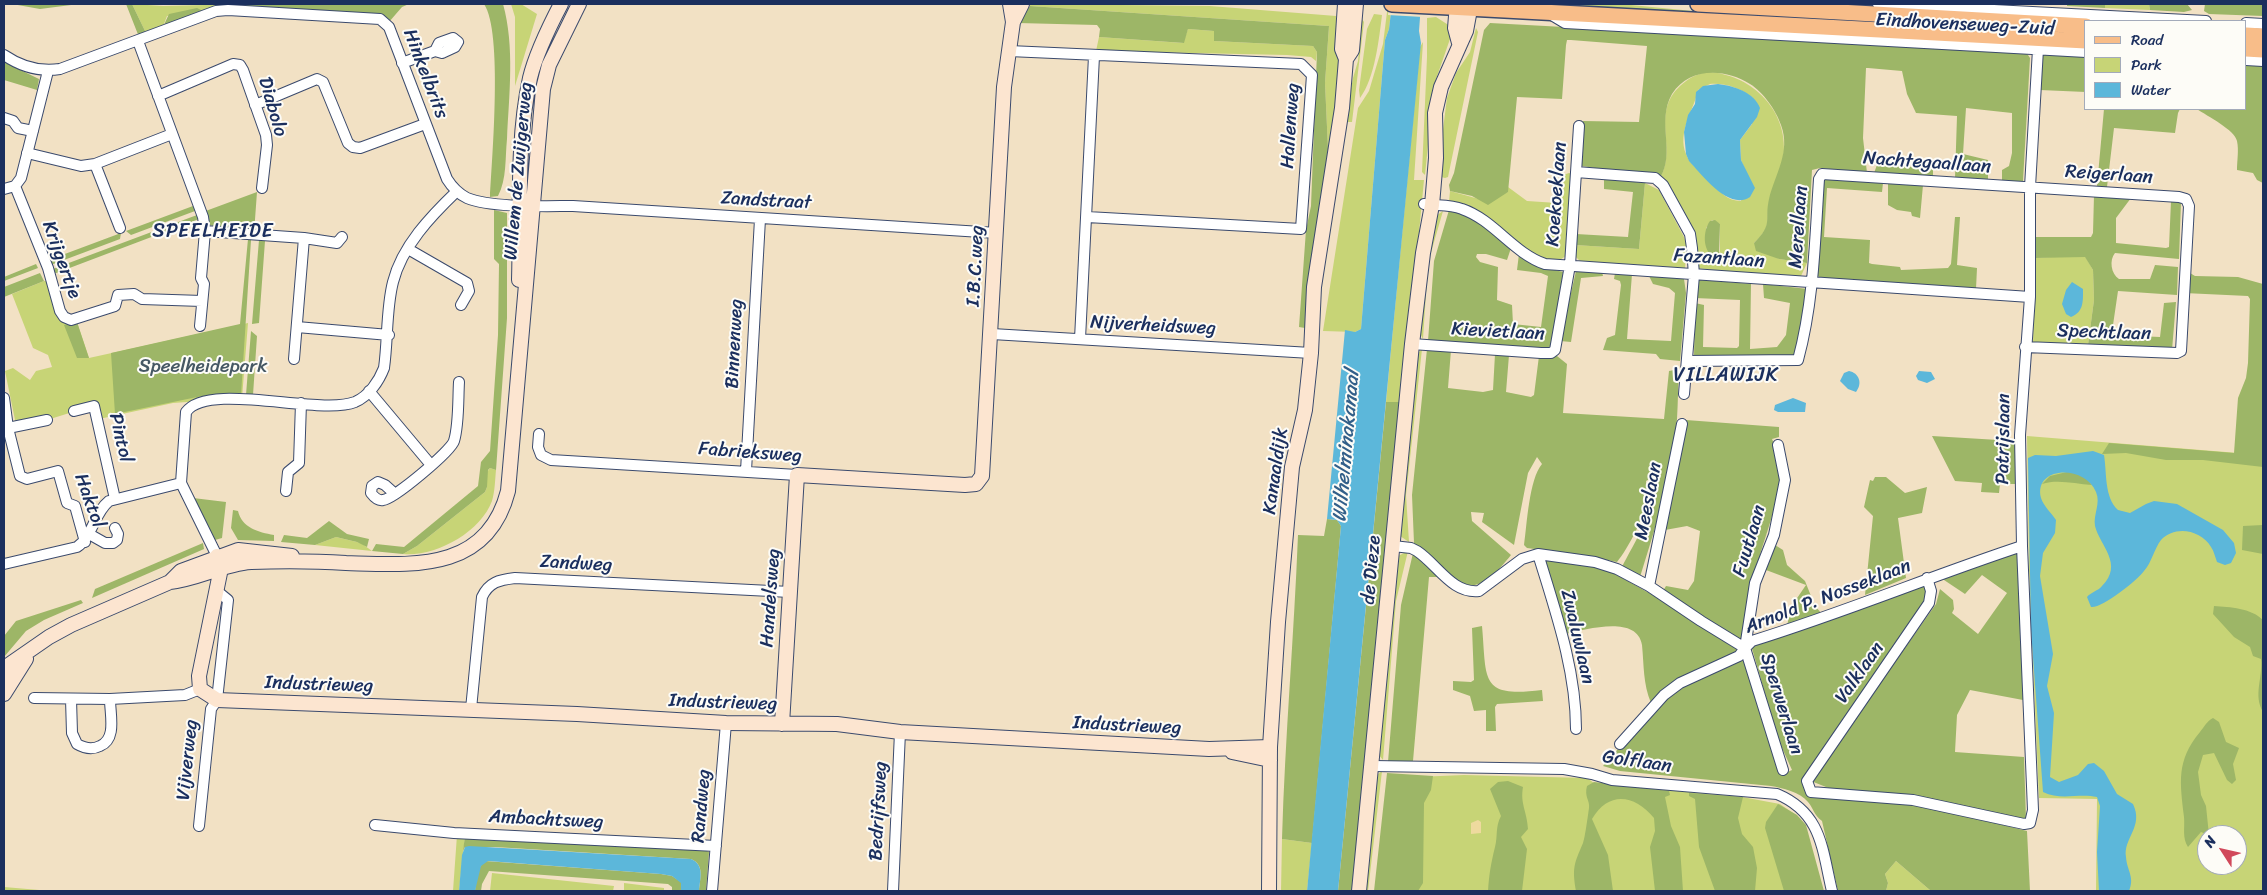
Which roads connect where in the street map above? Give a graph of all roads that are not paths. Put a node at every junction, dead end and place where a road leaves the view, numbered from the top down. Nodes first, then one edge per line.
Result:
1 (560, 4) edge
2 (579, 4) edge
3 (1010, 4) edge
4 (1022, 4) edge
5 (1345, 4) edge
6 (1356, 4) edge
7 (1392, 4) edge
8 (1698, 4) edge
9 (1878, 4) edge
10 (1464, 6) edge
11 (1546, 11) junction
12 (2187, 20) edge
13 (1012, 22) junction
14 (2247, 23) edge
15 (2263, 24) edge
16 (2084, 26) edge
17 (2247, 35) edge
18 (2263, 36) edge
19 (138, 41) junction
20 (2084, 41) edge
21 (2247, 49) edge
22 (435, 50) dead end
23 (2038, 50) junction
24 (2263, 50) edge
25 (1009, 51) junction
26 (2084, 52) edge
27 (4, 55) edge
28 (1094, 56) junction
29 (1346, 59) junction
30 (2247, 60) edge
31 (2263, 61) edge
32 (402, 63) junction
33 (48, 71) junction
34 (158, 96) junction
35 (255, 105) junction
36 (4, 118) edge
37 (425, 124) junction
38 (1579, 126) dead end
39 (32, 131) junction
40 (172, 134) junction
41 (27, 152) junction
42 (95, 164) junction
43 (1576, 172) junction
44 (1822, 174) joint
45 (15, 186) junction
46 (2030, 187) junction
47 (262, 188) dead end
48 (4, 189) edge
49 (457, 191) junction
50 (527, 205) junction
51 (1428, 205) junction
52 (1087, 217) junction
53 (760, 219) junction
54 (120, 228) dead end
55 (205, 231) junction
56 (997, 233) junction
57 (342, 237) dead end
58 (304, 238) junction
59 (408, 250) junction
60 (1570, 265) junction
61 (1694, 275) junction
62 (1813, 283) junction
63 (2030, 297) junction
64 (202, 301) junction
65 (461, 305) dead end
66 (200, 326) dead end
67 (297, 327) junction
68 (992, 334) junction
69 (389, 335) junction
70 (1080, 339) junction
71 (1412, 344) junction
72 (2025, 347) junction
73 (2181, 351) joint
74 (1311, 353) junction
75 (294, 359) dead end
76 (1687, 361) junction
77 (459, 382) dead end
78 (369, 391) junction
79 (1684, 394) dead end
80 (4, 398) edge
81 (302, 403) junction
82 (74, 410) dead end
83 (47, 420) dead end
84 (1682, 424) dead end
85 (8, 428) junction
86 (539, 434) dead end
87 (1778, 445) dead end
88 (431, 466) junction
89 (746, 471) junction
90 (797, 475) junction
91 (979, 482) joint
92 (181, 483) junction
93 (286, 492) dead end
94 (394, 494) dead end
95 (115, 499) junction
96 (115, 528) dead end
97 (87, 538) junction
98 (1393, 546) junction
99 (2022, 546) junction
100 (1538, 554) junction
101 (218, 562) junction
102 (4, 564) edge
103 (1926, 578) junction
104 (1650, 586) junction
105 (217, 591) junction
106 (790, 592) junction
107 (1745, 648) junction
108 (31, 652) junction
109 (4, 673) edge
110 (200, 689) junction
111 (4, 694) edge
112 (34, 698) dead end
113 (71, 699) junction
114 (110, 699) junction
115 (217, 700) junction
116 (471, 709) junction
117 (726, 724) junction
118 (782, 724) junction
119 (1576, 729) dead end
120 (900, 732) junction
121 (1620, 744) dead end
122 (1270, 753) junction
123 (1373, 766) junction
124 (1783, 770) dead end
125 (1807, 785) joint
126 (199, 826) dead end
127 (375, 826) dead end
128 (716, 846) junction
129 (712, 891) edge
130 (893, 891) edge
131 (1269, 891) edge
132 (1360, 891) edge
133 (1832, 891) edge

1 - 50 street, Willem de Zwijgerweg
2 - 50 street, Willem de Zwijgerweg
3 - 13 street, I.B.C.weg
4 - 13 street, I.B.C.weg
5 - 29 street, Kanaaldijk
6 - 29 street, Kanaaldijk
7 - 10 main road, Eindhovenseweg-Zuid
8 - 16 main road, Eindhovenseweg-Zuid
9 - 12 street, Eindhovenseweg-Zuid
10 - 11 main road, Eindhovenseweg-Zuid
10 - 51 street, de Dieze
11 - 20 main road, Eindhovenseweg-Zuid
11 - 23 street, Eindhovenseweg-Zuid
13 - 25 street, I.B.C.weg
14 - 15 street
17 - 18 main road
19 - 32 street, Hinkelbrits
19 - 33 street, Hinkelbrits
19 - 34 street
21 - 24 main road
22 - 32 street
23 - 26 street, Eindhovenseweg-Zuid
23 - 46 street, Patrijslaan
25 - 28 street
25 - 56 street, I.B.C.weg
27 - 33 street, Hinkelbrits
28 - 52 street
28 - 52 street, Hallenweg
29 - 74 street, Kanaaldijk
30 - 31 street
32 - 37 street, Hinkelbrits
33 - 39 street
34 - 35 street, Diabolo
34 - 40 street
35 - 37 street
35 - 47 street, Diabolo
36 - 39 street
37 - 49 street, Hinkelbrits
38 - 43 street, Koekoeklaan
39 - 41 street
40 - 42 street
40 - 55 street
41 - 42 street
41 - 45 street
42 - 54 street
43 - 60 street, Koekoeklaan
43 - 61 street
44 - 46 street, Nachtegaallaan
44 - 62 street, Merellaan
45 - 48 street
45 - 64 street, Krijgertje
46 - 63 street, Patrijslaan
46 - 73 street, Reigerlaan
49 - 50 street
49 - 59 street
50 - 53 street, Zandstraat
50 - 101 street, Willem de Zwijgerweg
51 - 60 street, Fazantlaan
51 - 71 street, de Dieze
52 - 70 street
53 - 56 street, Zandstraat
53 - 89 street, Binnenweg
55 - 58 street
55 - 64 street
56 - 68 street, I.B.C.weg
57 - 58 street
58 - 67 street
59 - 65 street
59 - 69 street
60 - 61 street, Fazantlaan
60 - 71 street, Kievietlaan
61 - 62 street, Fazantlaan
61 - 76 street
62 - 63 street, Fazantlaan
62 - 76 street, Merellaan
63 - 72 street, Patrijslaan
64 - 66 street
67 - 69 street
67 - 75 street
68 - 70 street, Nijverheidsweg
68 - 91 street, I.B.C.weg
69 - 78 street
70 - 74 street, Nijverheidsweg
71 - 98 street, de Dieze
72 - 73 street, Spechtlaan
72 - 99 street, Patrijslaan
74 - 122 street, Kanaaldijk
76 - 79 street
77 - 88 street
78 - 81 street
78 - 88 street
80 - 85 street, Haktol
81 - 92 street
81 - 93 street
82 - 95 street, Pintol
83 - 85 street
84 - 104 street, Meeslaan
85 - 97 street, Haktol
86 - 89 street, Fabrieksweg
87 - 107 street, Fuutlaan
88 - 94 street
89 - 90 street, Fabrieksweg
90 - 91 street, Fabrieksweg
90 - 106 street, Handelsweg
92 - 95 street
92 - 101 street
95 - 97 street
96 - 97 street
97 - 102 street
98 - 100 street
98 - 123 street, de Dieze
99 - 103 street, Arnold P. Nosseklaan
99 - 125 street, Patrijslaan
100 - 104 street, Arnold P. Nosseklaan
100 - 119 street, Zwaluwlaan
101 - 105 street
101 - 108 street, Willem de Zwijgerweg
103 - 107 street, Arnold P. Nosseklaan
103 - 125 street, Valklaan
104 - 107 street, Arnold P. Nosseklaan
105 - 110 street
105 - 115 street, Vijverweg
106 - 116 street, Zandweg
106 - 118 street, Handelsweg
107 - 121 street
107 - 124 street, Sperwerlaan
108 - 109 street, Willem de Zwijgerweg
108 - 111 street, Willem de Zwijgerweg
110 - 114 street
110 - 115 street
112 - 113 street
113 - 114 street
113 - 114 street
115 - 116 street, Industrieweg
115 - 126 street, Vijverweg
116 - 117 street, Industrieweg
117 - 118 street, Industrieweg
117 - 128 street, Randweg
118 - 120 street, Industrieweg
120 - 122 street, Industrieweg
120 - 130 street, Bedrijfsweg
122 - 131 street, Kanaaldijk
123 - 132 street, de Dieze
123 - 133 street, Golflaan
127 - 128 street, Ambachtsweg
128 - 129 street, Randweg

